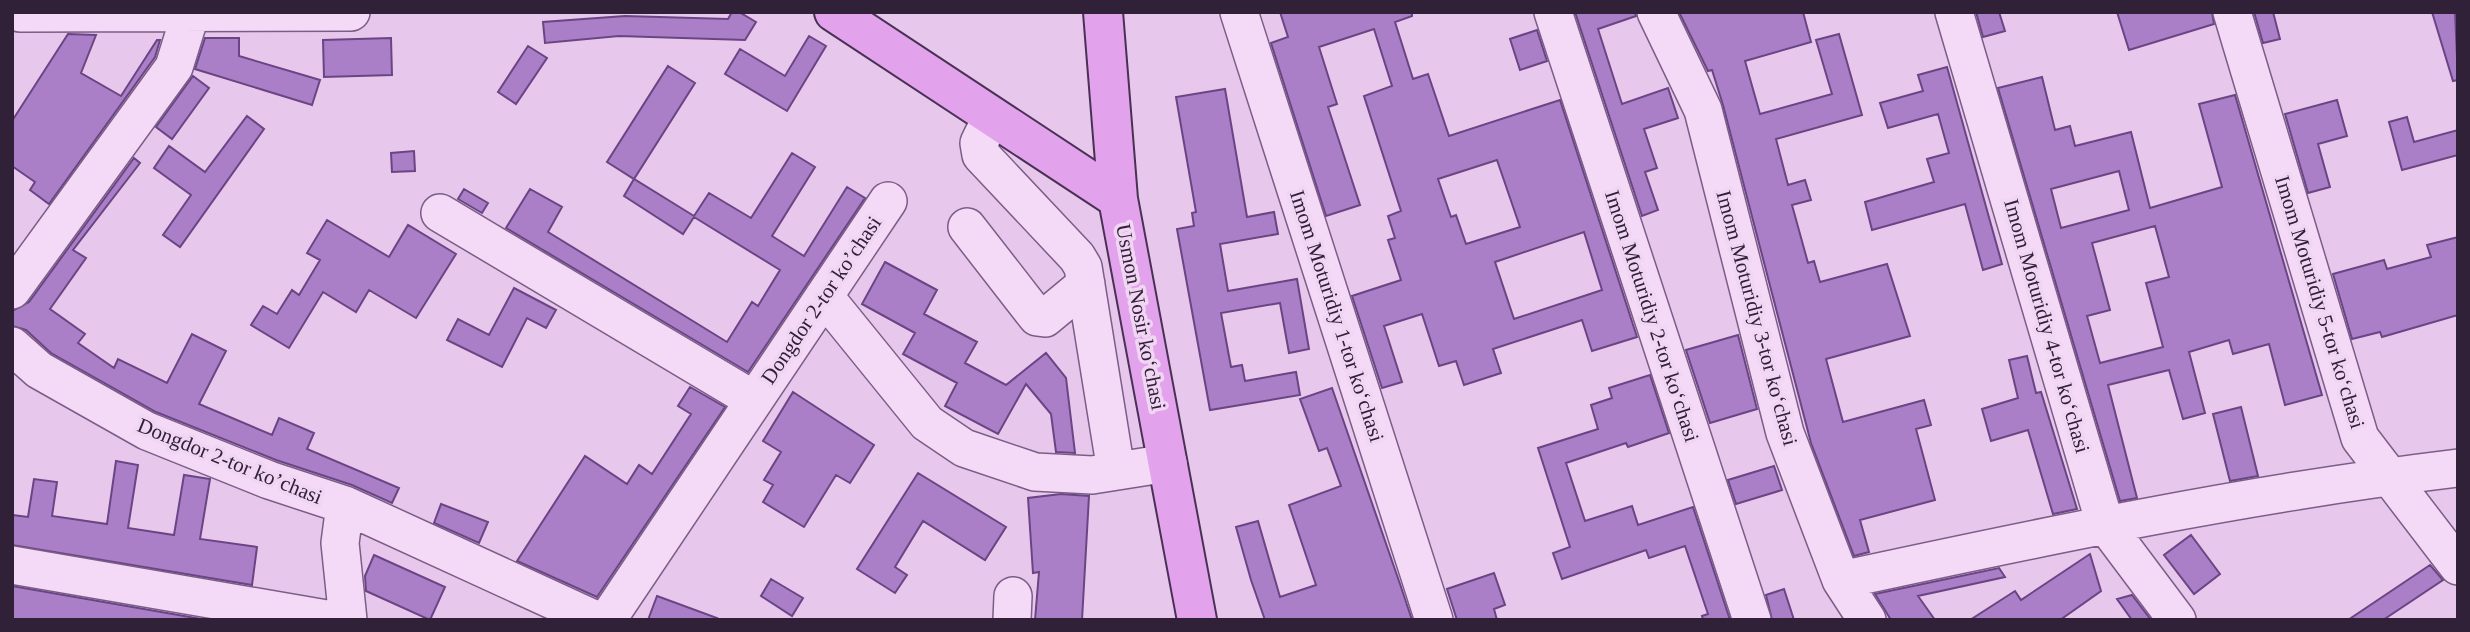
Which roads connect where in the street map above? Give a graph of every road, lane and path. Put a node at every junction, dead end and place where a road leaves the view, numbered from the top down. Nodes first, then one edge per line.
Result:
1 (351, 12) edge
2 (834, 12) edge
3 (1103, 12) edge
4 (1240, 12) edge
5 (1553, 12) edge
6 (1656, 12) edge
7 (1954, 12) edge
8 (2232, 12) edge
9 (20, 13) edge
10 (345, 13) edge
11 (191, 14) edge
12 (992, 116) junction
13 (1118, 200) junction
14 (888, 201) dead end
15 (440, 213) dead end
16 (967, 227) dead end
17 (1086, 285) junction
18 (12, 290) edge
19 (824, 296) junction
20 (12, 346) edge
21 (754, 400) junction
22 (1168, 463) junction
23 (2458, 468) edge
24 (1116, 471) junction
25 (2387, 477) junction
26 (345, 505) junction
27 (2105, 524) junction
28 (12, 565) edge
29 (2458, 566) edge
30 (1841, 580) junction
31 (332, 620) edge
32 (348, 620) edge
33 (596, 620) edge
34 (607, 620) edge
35 (1197, 620) edge
36 (1434, 620) edge
37 (1752, 620) edge
38 (1867, 620) edge
39 (2177, 620) edge

1 - 10 street
2 - 12 main road
3 - 13 main road, Usmon Nosir ko‘chasi
4 - 36 street, Imom Moturidiy 1-tor koʻchasi
5 - 37 street, Imom Moturidiy 2-tor koʻchasi
6 - 30 street, Imom Moturidiy 3-tor koʻchasi
7 - 27 street, Imom Moturidiy 4-tor koʻchasi
8 - 25 street, Imom Moturidiy 5-tor koʻchasi
9 - 11 street
10 - 11 street
11 - 18 street
12 - 13 main road
12 - 17 street
13 - 22 main road, Usmon Nosir ko‘chasi
14 - 19 street, Dongdor 2-tor koʼchasi
15 - 21 street, Dongdor 2-tor koʼchasi
16 - 17 street
17 - 24 street
19 - 21 street, Dongdor 2-tor koʼchasi
19 - 24 street
20 - 26 street, Dongdor 2-tor koʼchasi
21 - 34 street, Dongdor 2-tor koʼchasi
22 - 24 street
22 - 35 main road, Usmon Nosir ko‘chasi
23 - 25 street
25 - 27 street
25 - 29 street, Imom Moturidiy 5-tor koʻchasi
26 - 32 street, Dongdor 2-tor koʼchasi
26 - 33 street, Dongdor 2-tor koʼchasi
27 - 30 street
27 - 39 street, Imom Moturidiy 4-tor koʻchasi
28 - 31 street
30 - 38 street, Imom Moturidiy 3-tor koʻchasi

